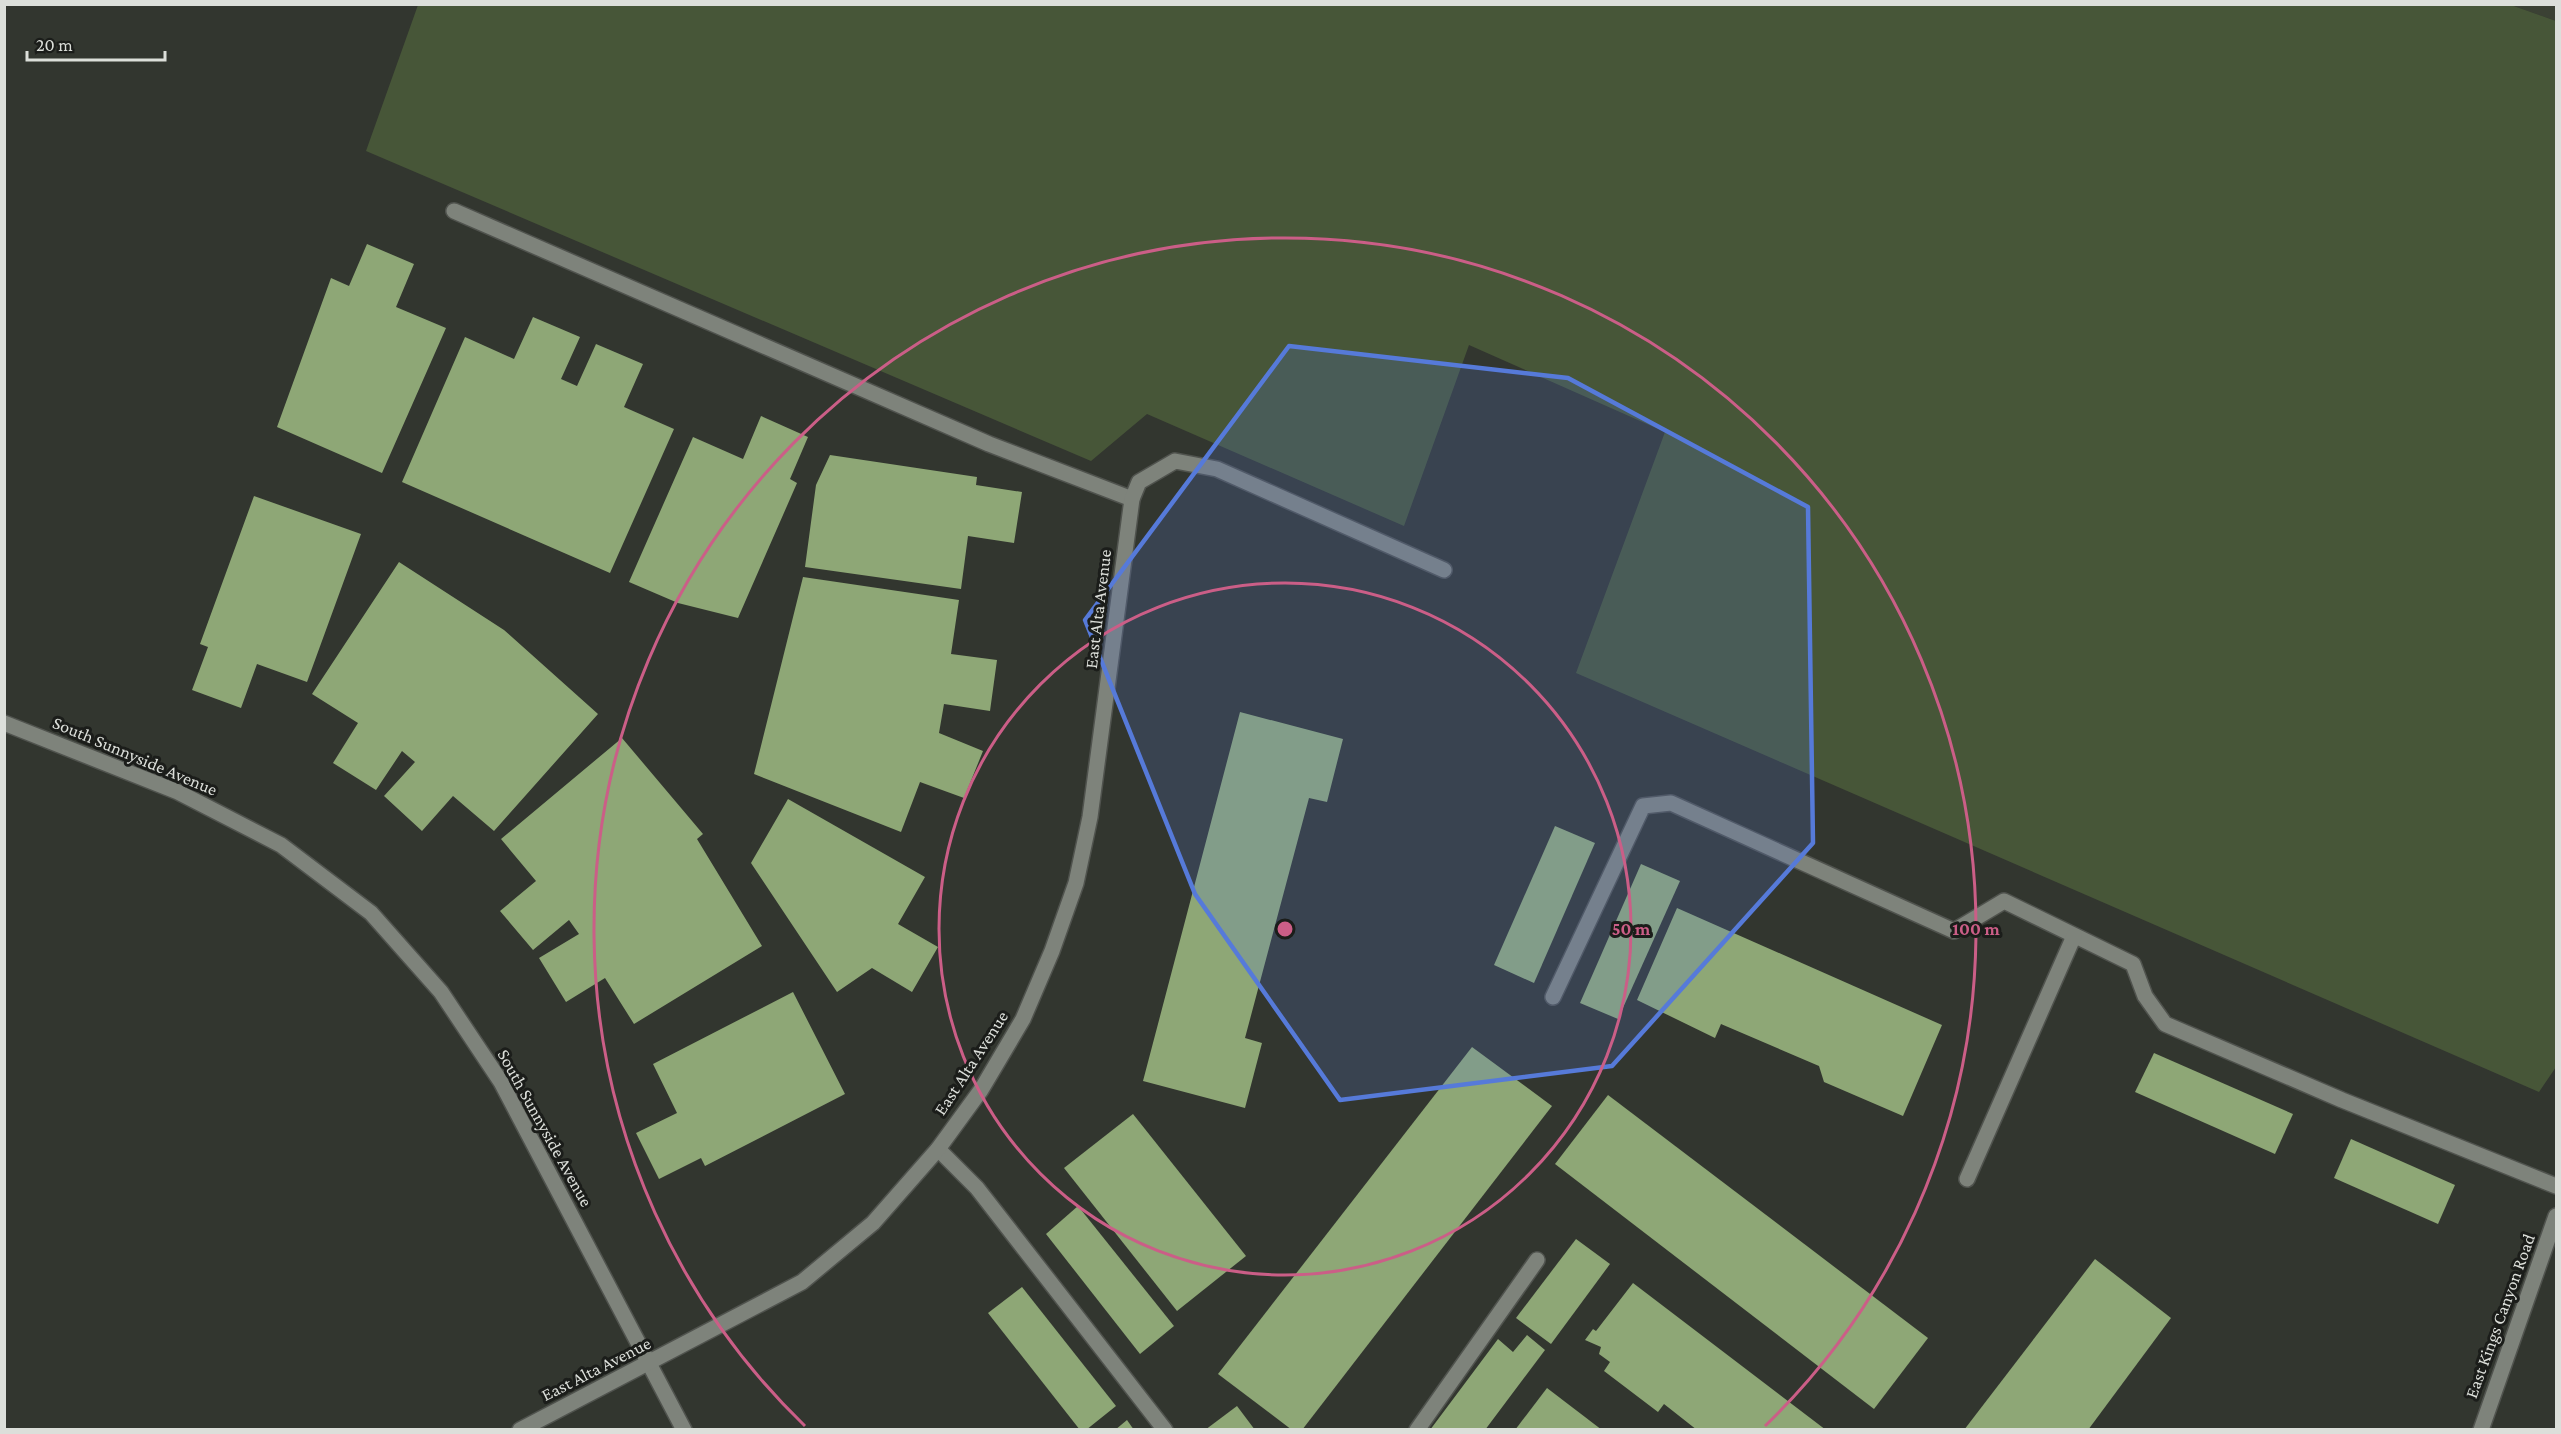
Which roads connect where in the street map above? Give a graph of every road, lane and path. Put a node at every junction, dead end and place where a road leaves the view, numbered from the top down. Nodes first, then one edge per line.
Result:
1 (454, 211) dead end
2 (1132, 499) junction
3 (1444, 570) dead end
4 (4, 723) edge
5 (2074, 936) junction
6 (1553, 997) dead end
7 (938, 1149) junction
8 (1967, 1179) dead end
9 (2556, 1186) edge
10 (2556, 1216) edge
11 (1537, 1260) dead end
12 (650, 1363) junction
13 (520, 1430) edge
14 (684, 1430) edge
15 (1165, 1430) edge
16 (1417, 1430) edge
17 (2481, 1430) edge

1 - 2 street
2 - 3 street
2 - 7 street, East Alta Avenue
4 - 12 street, South Sunnyside Avenue
5 - 6 street
5 - 8 street
5 - 9 street
7 - 12 street, East Alta Avenue
7 - 15 street
10 - 17 street, East Kings Canyon Road
11 - 16 street
12 - 13 street, East Alta Avenue
12 - 14 street, South Sunnyside Avenue

